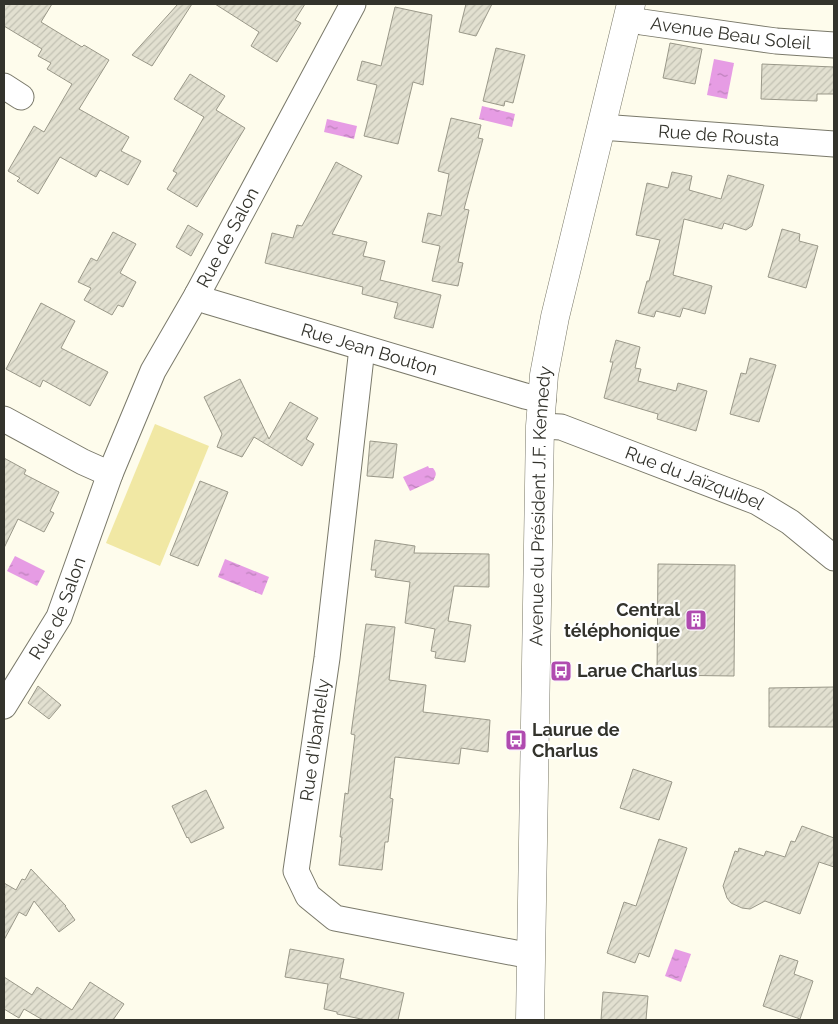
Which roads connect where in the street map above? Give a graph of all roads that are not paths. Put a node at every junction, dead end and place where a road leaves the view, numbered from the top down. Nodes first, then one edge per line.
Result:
1 (353, 4) edge
2 (629, 11) edge
3 (834, 45) edge
4 (601, 128) junction
5 (834, 144) edge
6 (197, 295) junction
7 (362, 348) junction
8 (543, 400) junction
9 (4, 419) edge
10 (540, 426) junction
11 (110, 474) junction
12 (834, 558) edge
13 (4, 706) edge
14 (532, 956) junction
15 (530, 1020) edge

1 - 6 street, Rue de Salon
2 - 3 street, Avenue Beau Soleil
2 - 4 street, Avenue du Président J.F. Kennedy
4 - 5 street, Rue de Rousta
4 - 8 street, Avenue du Président J.F. Kennedy
6 - 7 street, Rue Jean Bouton
6 - 11 street, Rue de Salon
7 - 8 street, Rue Jean Bouton
7 - 14 street, Rue d'Ibantelly
8 - 10 street, Avenue du Président J.F. Kennedy
9 - 11 street
10 - 12 street, Rue du Jaïzquibel
10 - 14 street, Avenue du Président J.F. Kennedy
11 - 13 street, Rue de Salon
14 - 15 street, Avenue du Président J.F. Kennedy

